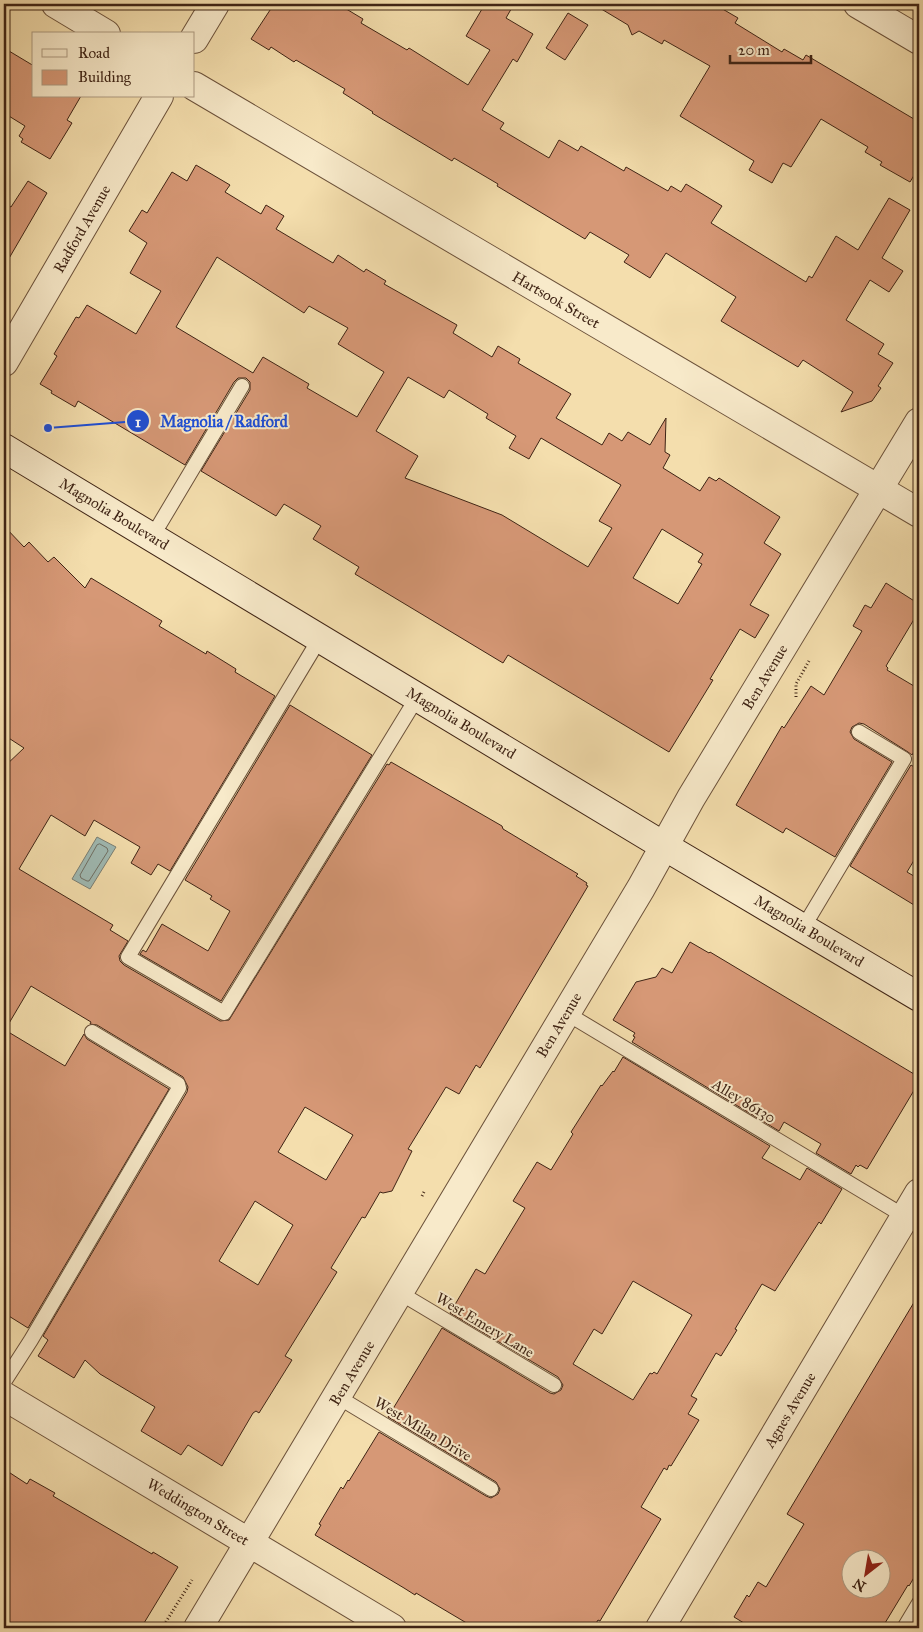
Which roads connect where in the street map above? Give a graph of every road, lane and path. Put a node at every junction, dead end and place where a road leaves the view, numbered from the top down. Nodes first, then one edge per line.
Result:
1 (56, 4) edge
2 (215, 4) edge
3 (858, 4) edge
4 (103, 32) edge
5 (195, 37) edge
6 (919, 40) edge
7 (195, 87) edge
8 (158, 98) edge
9 (4, 362) edge
10 (242, 386) dead end
11 (919, 422) edge
12 (4, 448) edge
13 (879, 489) junction
14 (919, 513) edge
15 (152, 537) junction
16 (320, 638) junction
17 (418, 696) junction
18 (860, 732) dead end
19 (664, 846) junction
20 (804, 928) junction
21 (919, 997) edge
22 (566, 1014) junction
23 (92, 1032) dead end
24 (919, 1193) edge
25 (912, 1221) edge
26 (400, 1293) junction
27 (4, 1382) edge
28 (554, 1385) dead end
29 (4, 1396) edge
30 (338, 1397) junction
31 (491, 1489) dead end
32 (250, 1543) junction
33 (919, 1603) edge
34 (198, 1628) edge
35 (392, 1628) edge
36 (660, 1628) edge
37 (904, 1628) edge

1 - 4 street
2 - 5 street
3 - 6 street
7 - 13 street, Hartsook Street
8 - 9 street, Radford Avenue
10 - 15 lane
11 - 13 street, Ben Avenue
12 - 15 street, Magnolia Boulevard
13 - 14 street, Hartsook Street
13 - 19 street, Ben Avenue
15 - 16 street, Magnolia Boulevard
16 - 17 street, Magnolia Boulevard
16 - 17 lane
17 - 19 street, Magnolia Boulevard
18 - 20 lane
19 - 20 street, Magnolia Boulevard
19 - 22 street, Ben Avenue
20 - 21 street, Magnolia Boulevard
22 - 25 lane, Alley 86130
22 - 26 street, Ben Avenue
23 - 27 lane
24 - 25 street, Agnes Avenue
25 - 36 street, Agnes Avenue
26 - 28 lane, West Emery Lane
26 - 30 street, Ben Avenue
29 - 32 street, Weddington Street
30 - 31 lane, West Milan Drive
30 - 32 street, Ben Avenue
32 - 34 street, Ben Avenue
32 - 35 street, Weddington Street
33 - 37 lane

